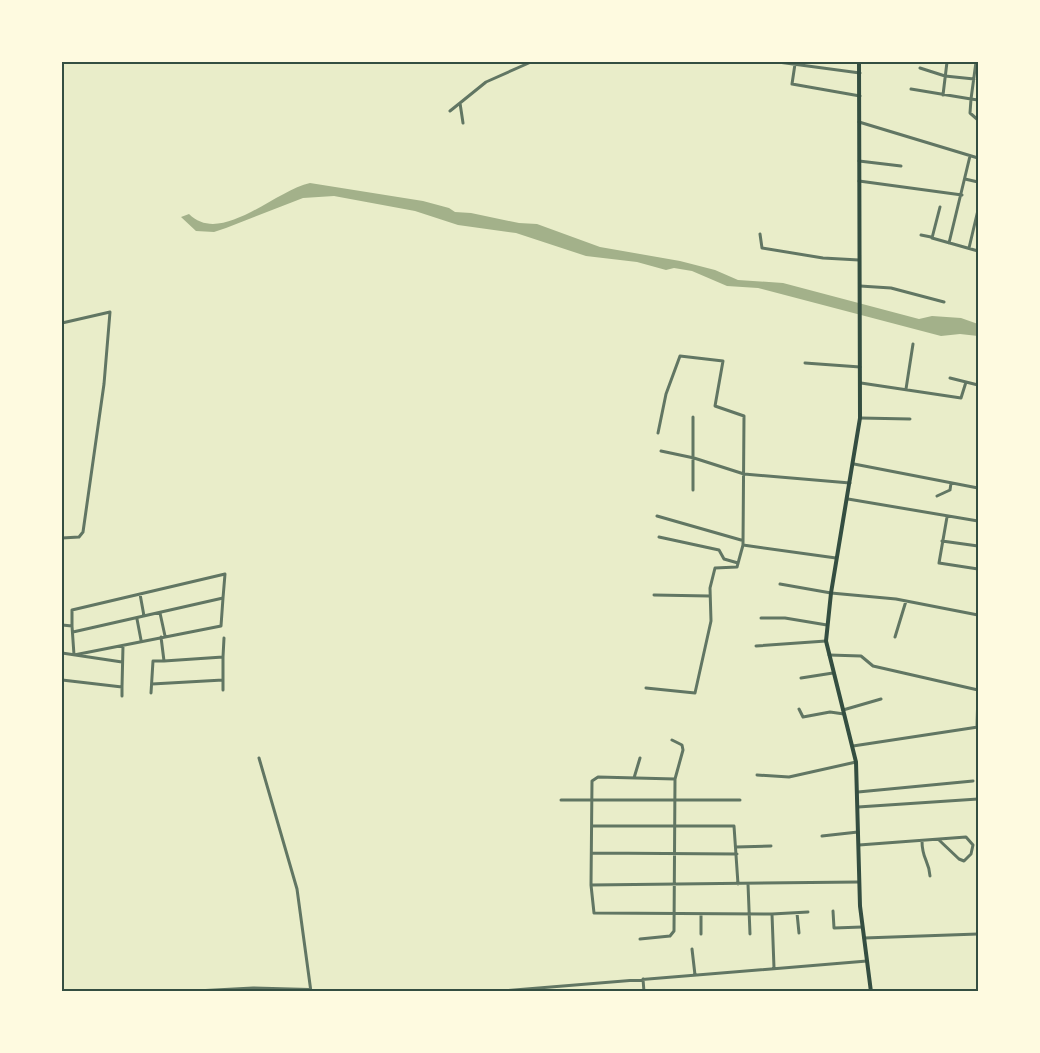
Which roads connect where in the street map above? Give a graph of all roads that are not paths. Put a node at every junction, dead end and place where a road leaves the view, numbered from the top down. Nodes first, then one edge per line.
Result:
1 (531, 62) edge
2 (778, 62) edge
3 (859, 62) edge
4 (947, 62) edge
5 (976, 62) edge
6 (795, 64) junction
7 (920, 68) dead end
8 (860, 73) junction
9 (945, 76) junction
10 (976, 77) edge
11 (911, 89) dead end
12 (943, 95) junction
13 (860, 96) junction
14 (971, 99) junction
15 (978, 100) edge
16 (460, 103) junction
17 (450, 111) dead end
18 (978, 120) edge
19 (859, 122) junction
20 (463, 123) dead end
21 (970, 156) junction
22 (978, 158) edge
23 (859, 161) junction
24 (902, 166) dead end
25 (964, 179) junction
26 (859, 181) junction
27 (978, 183) edge
28 (962, 195) junction
29 (940, 207) dead end
30 (978, 210) edge
31 (760, 234) dead end
32 (921, 235) dead end
33 (932, 238) junction
34 (949, 243) junction
35 (969, 248) junction
36 (978, 250) edge
37 (859, 260) junction
38 (858, 286) junction
39 (944, 302) dead end
40 (62, 323) edge
41 (913, 344) dead end
42 (805, 363) dead end
43 (861, 367) junction
44 (950, 378) dead end
45 (966, 382) junction
46 (861, 383) junction
47 (978, 385) edge
48 (906, 388) junction
49 (693, 417) dead end
50 (860, 418) junction
51 (910, 419) dead end
52 (658, 433) dead end
53 (661, 451) dead end
54 (694, 458) junction
55 (854, 464) junction
56 (744, 474) junction
57 (851, 483) junction
58 (951, 483) junction
59 (978, 488) edge
60 (693, 490) dead end
61 (937, 496) dead end
62 (848, 499) junction
63 (657, 516) dead end
64 (947, 517) junction
65 (978, 521) edge
66 (659, 537) dead end
67 (62, 538) edge
68 (741, 540) junction
69 (942, 541) junction
70 (743, 545) junction
71 (978, 546) edge
72 (836, 558) junction
73 (738, 563) junction
74 (978, 569) edge
75 (780, 584) dead end
76 (831, 593) junction
77 (140, 594) junction
78 (654, 595) dead end
79 (710, 596) junction
80 (223, 598) junction
81 (906, 601) junction
82 (160, 613) junction
83 (978, 615) edge
84 (144, 616) junction
85 (137, 618) junction
86 (761, 618) dead end
87 (62, 625) edge
88 (827, 625) junction
89 (72, 626) junction
90 (73, 632) junction
91 (163, 636) junction
92 (895, 637) dead end
93 (224, 638) dead end
94 (141, 641) junction
95 (826, 641) junction
96 (123, 646) junction
97 (756, 646) dead end
98 (62, 653) edge
99 (74, 655) junction
100 (829, 655) junction
101 (223, 657) junction
102 (164, 661) junction
103 (123, 662) junction
104 (833, 673) junction
105 (801, 678) dead end
106 (62, 680) edge
107 (223, 680) junction
108 (152, 684) junction
109 (122, 687) junction
110 (646, 688) dead end
111 (223, 690) dead end
112 (151, 693) dead end
113 (122, 696) dead end
114 (880, 699) dead end
115 (978, 699) edge
116 (799, 709) dead end
117 (843, 712) junction
118 (978, 727) edge
119 (672, 740) dead end
120 (853, 746) junction
121 (259, 758) dead end
122 (640, 758) dead end
123 (856, 762) junction
124 (757, 774) dead end
125 (634, 778) junction
126 (675, 778) junction
127 (973, 781) dead end
128 (858, 792) junction
129 (978, 799) edge
130 (561, 800) dead end
131 (740, 800) dead end
132 (592, 801) junction
133 (675, 802) junction
134 (858, 807) junction
135 (592, 826) junction
136 (675, 826) junction
137 (858, 832) junction
138 (822, 836) dead end
139 (939, 840) junction
140 (922, 841) junction
141 (859, 845) junction
142 (771, 846) dead end
143 (736, 847) junction
144 (592, 853) junction
145 (674, 854) junction
146 (737, 854) junction
147 (930, 876) dead end
148 (859, 882) junction
149 (738, 884) junction
150 (748, 884) junction
151 (591, 885) junction
152 (674, 885) junction
153 (834, 911) dead end
154 (808, 912) dead end
155 (797, 913) junction
156 (700, 914) junction
157 (750, 914) junction
158 (772, 914) junction
159 (674, 915) junction
160 (862, 927) junction
161 (800, 933) dead end
162 (701, 934) dead end
163 (750, 934) dead end
164 (978, 934) edge
165 (864, 938) junction
166 (640, 939) dead end
167 (692, 949) dead end
168 (867, 962) junction
169 (774, 968) junction
170 (695, 975) junction
171 (644, 979) junction
172 (312, 990) edge
173 (177, 992) edge
174 (401, 992) edge
175 (491, 992) edge
176 (644, 992) edge
177 (871, 992) edge

1 - 16 street
2 - 6 street
3 - 8 main road
4 - 9 street
5 - 10 street
6 - 8 street
6 - 13 street
7 - 9 street
8 - 13 main road
9 - 10 street
9 - 12 street
10 - 14 street
11 - 12 street
12 - 14 street
13 - 19 main road
14 - 15 street
14 - 18 street
16 - 17 street
16 - 20 street
19 - 21 street
19 - 23 main road
21 - 22 street
21 - 25 street
23 - 24 street
23 - 26 main road
25 - 27 street
25 - 28 street
26 - 28 street
26 - 37 main road
28 - 34 street
29 - 33 street
30 - 35 street
31 - 37 street
32 - 33 street
33 - 34 street
34 - 35 street
35 - 36 street
37 - 38 main road
38 - 39 street
38 - 43 main road
40 - 67 street
41 - 48 street
42 - 43 street
43 - 46 main road
44 - 45 street
45 - 47 street
45 - 48 street
46 - 48 street
46 - 50 main road
49 - 54 street
50 - 51 street
50 - 55 main road
52 - 56 street
53 - 54 street
54 - 56 street
54 - 60 street
55 - 57 main road
55 - 58 street
56 - 57 street
56 - 68 street
57 - 62 main road
58 - 59 street
58 - 61 street
62 - 64 street
62 - 72 main road
63 - 68 street
64 - 65 street
64 - 69 street
66 - 73 street
68 - 70 street
69 - 71 street
69 - 74 street
70 - 72 street
70 - 73 street
72 - 76 main road
73 - 79 street
75 - 76 street
76 - 81 street
76 - 88 main road
77 - 80 street
77 - 84 street
77 - 89 street
78 - 79 street
79 - 110 street
80 - 82 street
80 - 91 street
81 - 83 street
81 - 92 street
82 - 84 street
82 - 91 street
84 - 85 street
85 - 90 street
85 - 94 street
86 - 88 street
87 - 89 street
88 - 95 main road
89 - 90 street
90 - 99 street
91 - 94 street
91 - 102 street
93 - 101 street
94 - 96 street
95 - 97 street
95 - 100 main road
96 - 99 street
96 - 103 street
98 - 99 street
99 - 103 street
100 - 104 main road
100 - 115 street
101 - 102 street
101 - 107 street
102 - 108 street
103 - 109 street
104 - 105 street
104 - 117 main road
106 - 109 street
107 - 108 street
107 - 111 street
108 - 112 street
109 - 113 street
114 - 117 street
115 - 118 street
116 - 117 street
117 - 120 main road
118 - 120 street
119 - 126 street
120 - 123 main road
121 - 172 street
122 - 125 street
123 - 124 street
123 - 128 main road
125 - 126 street
125 - 132 street
126 - 133 street
127 - 128 street
128 - 134 main road
129 - 134 street
130 - 132 street
131 - 133 street
132 - 133 street
132 - 135 street
133 - 136 street
134 - 137 main road
135 - 136 street
135 - 144 street
136 - 143 street
136 - 145 street
137 - 138 street
137 - 141 main road
139 - 139 street
139 - 140 street
140 - 141 street
140 - 147 street
141 - 148 main road
142 - 143 street
143 - 146 street
144 - 145 street
144 - 151 street
145 - 146 street
145 - 152 street
146 - 149 street
148 - 150 street
148 - 160 main road
149 - 150 street
149 - 152 street
150 - 157 street
151 - 152 street
151 - 159 street
152 - 159 street
153 - 160 street
154 - 155 street
155 - 158 street
155 - 161 street
156 - 157 street
156 - 159 street
156 - 162 street
157 - 158 street
157 - 163 street
158 - 169 street
159 - 166 street
160 - 165 main road
164 - 165 street
165 - 168 main road
167 - 170 street
168 - 169 street
168 - 177 main road
169 - 170 street
170 - 171 street
171 - 175 street
171 - 176 street
172 - 173 street
172 - 174 street

